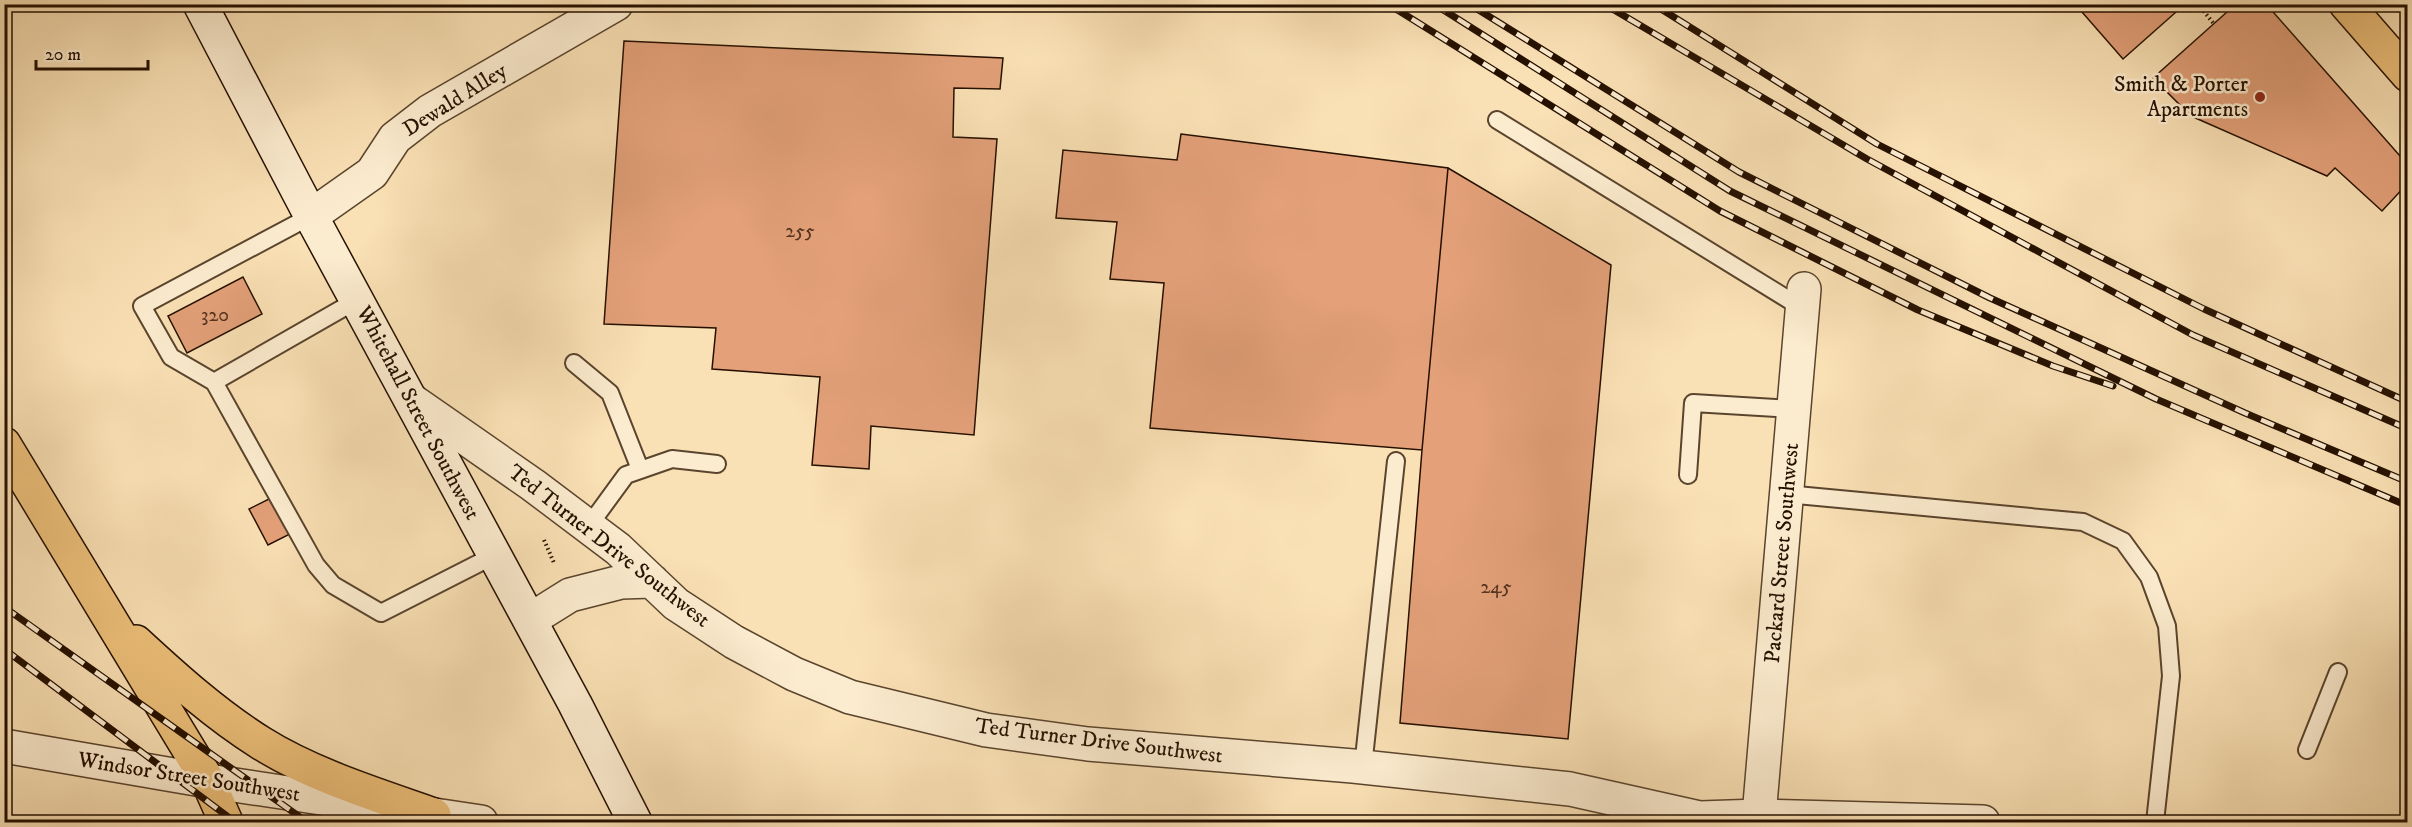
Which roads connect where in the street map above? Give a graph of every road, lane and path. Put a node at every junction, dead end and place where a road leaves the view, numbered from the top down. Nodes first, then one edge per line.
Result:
1 (200, 4) edge
2 (616, 4) edge
3 (2198, 4) edge
4 (2346, 4) edge
5 (2214, 24) dead end
6 (2408, 75) edge
7 (1497, 120) dead end
8 (311, 216) junction
9 (1803, 299) joint
10 (357, 300) junction
11 (574, 363) dead end
12 (214, 382) junction
13 (411, 400) junction
14 (1794, 409) junction
15 (4, 444) edge
16 (1396, 461) dead end
17 (717, 464) dead end
18 (640, 469) junction
19 (1688, 475) dead end
20 (1786, 494) junction
21 (588, 527) junction
22 (543, 536) dead end
23 (495, 555) junction
24 (558, 572) dead end
25 (652, 581) junction
26 (106, 613) junction
27 (530, 620) junction
28 (2338, 672) dead end
29 (4, 746) edge
30 (2307, 750) dead end
31 (1363, 767) junction
32 (208, 781) junction
33 (434, 816) junction
34 (1760, 816) junction
35 (1690, 820) edge
36 (226, 822) edge
37 (481, 822) edge
38 (635, 822) edge
39 (1983, 822) edge
40 (2155, 822) edge

1 - 8 street, Whitehall Street Southwest
2 - 8 street, Dewald Alley
3 - 5 path
4 - 6 main road
7 - 9 lane
8 - 10 street, Whitehall Street Southwest
8 - 12 lane
9 - 14 street, Packard Street Southwest
10 - 12 lane
10 - 13 street, Whitehall Street Southwest
11 - 18 lane
12 - 23 lane
13 - 21 street, Ted Turner Drive Southwest
13 - 23 street, Whitehall Street Southwest
14 - 19 lane
14 - 20 street, Packard Street Southwest
15 - 26 main road
16 - 31 lane
17 - 18 lane
18 - 21 lane
20 - 34 street, Packard Street Southwest
20 - 40 lane
21 - 25 street, Ted Turner Drive Southwest
22 - 24 path
23 - 27 street, Whitehall Street Southwest
25 - 27 street
25 - 31 street, Ted Turner Drive Southwest
26 - 32 main road
26 - 33 main road
27 - 38 street, Whitehall Street Southwest
28 - 30 lane
29 - 32 street, Windsor Street Southwest
31 - 35 street, Ted Turner Drive Southwest
32 - 33 street, Windsor Street Southwest
32 - 36 main road
33 - 37 street, Windsor Street Southwest
34 - 35 street, Ted Turner Drive Southwest
34 - 39 street, Ted Turner Drive Southwest

